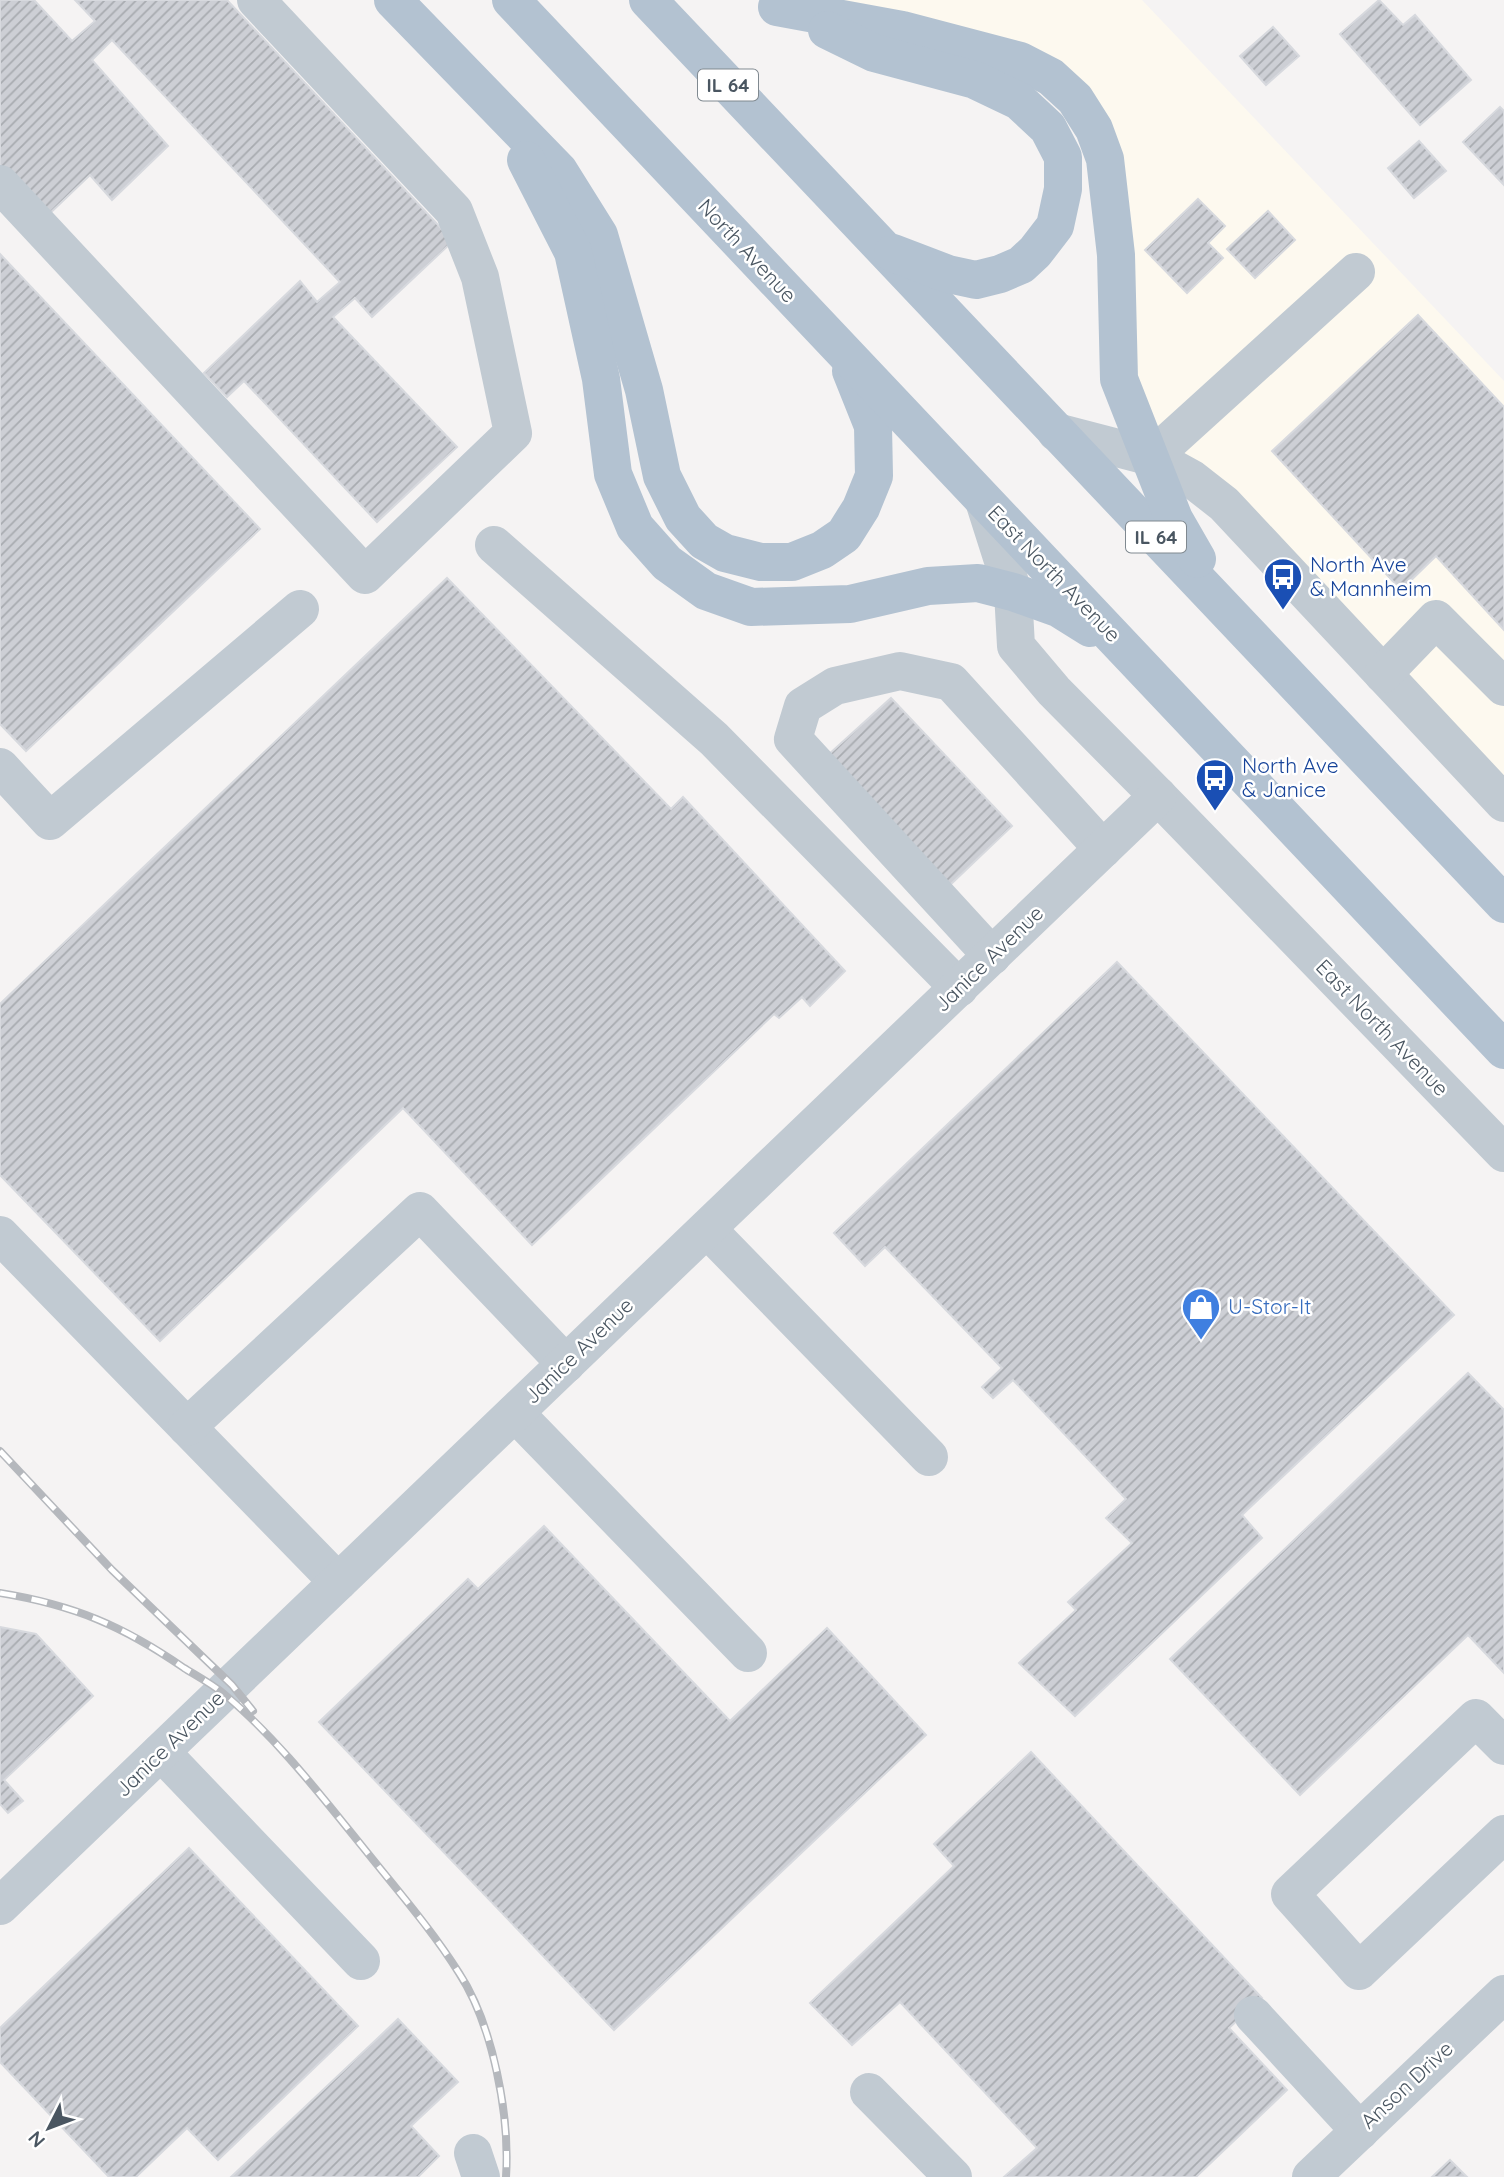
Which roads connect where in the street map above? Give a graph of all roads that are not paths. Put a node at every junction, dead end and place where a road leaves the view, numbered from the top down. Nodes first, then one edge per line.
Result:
1 (256, 0) edge
2 (393, 0) edge
3 (511, 0) edge
4 (648, 0) edge
5 (772, 3) edge
6 (503, 114) junction
7 (0, 184) edge
8 (884, 250) junction
9 (1356, 272) dead end
10 (846, 356) junction
11 (1056, 432) junction
12 (1152, 457) junction
13 (984, 501) junction
14 (494, 545) dead end
15 (1013, 592) junction
16 (300, 609) dead end
17 (1228, 613) junction
18 (1126, 648) junction
19 (1383, 674) junction
20 (1504, 687) edge
21 (0, 767) edge
22 (1158, 796) junction
23 (1504, 803) edge
24 (1103, 849) junction
25 (1504, 904) edge
26 (992, 956) junction
27 (959, 988) junction
28 (1504, 1050) edge
29 (1504, 1153) edge
30 (707, 1229) junction
31 (0, 1235) edge
32 (566, 1364) junction
33 (515, 1413) junction
34 (187, 1427) junction
35 (929, 1457) dead end
36 (338, 1583) junction
37 (748, 1653) dead end
38 (1504, 1746) edge
39 (161, 1752) junction
40 (1504, 1834) edge
41 (0, 1906) edge
42 (361, 1961) dead end
43 (1504, 1994) edge
44 (1253, 2015) dead end
45 (869, 2092) dead end
46 (1360, 2131) junction
47 (953, 2177) edge
48 (1311, 2177) edge

1 - 7 street
2 - 6 main road
3 - 10 main road, North Avenue
4 - 8 main road, IL 64
5 - 8 main road
5 - 12 main road
6 - 10 main road
6 - 15 main road
8 - 11 main road, IL 64
9 - 12 street
10 - 13 main road, North Avenue
11 - 12 street
11 - 17 main road, IL 64
12 - 17 main road
12 - 19 street
13 - 15 street, East North Avenue
13 - 18 main road, East North Avenue
14 - 27 street
15 - 18 main road
15 - 22 street, East North Avenue
16 - 21 street
17 - 25 main road, IL 64
18 - 28 main road, East North Avenue
19 - 20 street
19 - 23 street
22 - 24 street, Janice Avenue
22 - 29 street, East North Avenue
24 - 26 street, Janice Avenue
24 - 26 street
26 - 27 street, Janice Avenue
27 - 30 street, Janice Avenue
30 - 32 street, Janice Avenue
30 - 35 street
31 - 34 street
32 - 33 street, Janice Avenue
32 - 34 street
33 - 36 street, Janice Avenue
33 - 37 street
34 - 36 street
36 - 39 street, Janice Avenue
38 - 40 street
39 - 41 street, Janice Avenue
39 - 42 street
43 - 46 street, Anson Drive
44 - 46 street
45 - 47 street
46 - 48 street, Anson Drive

